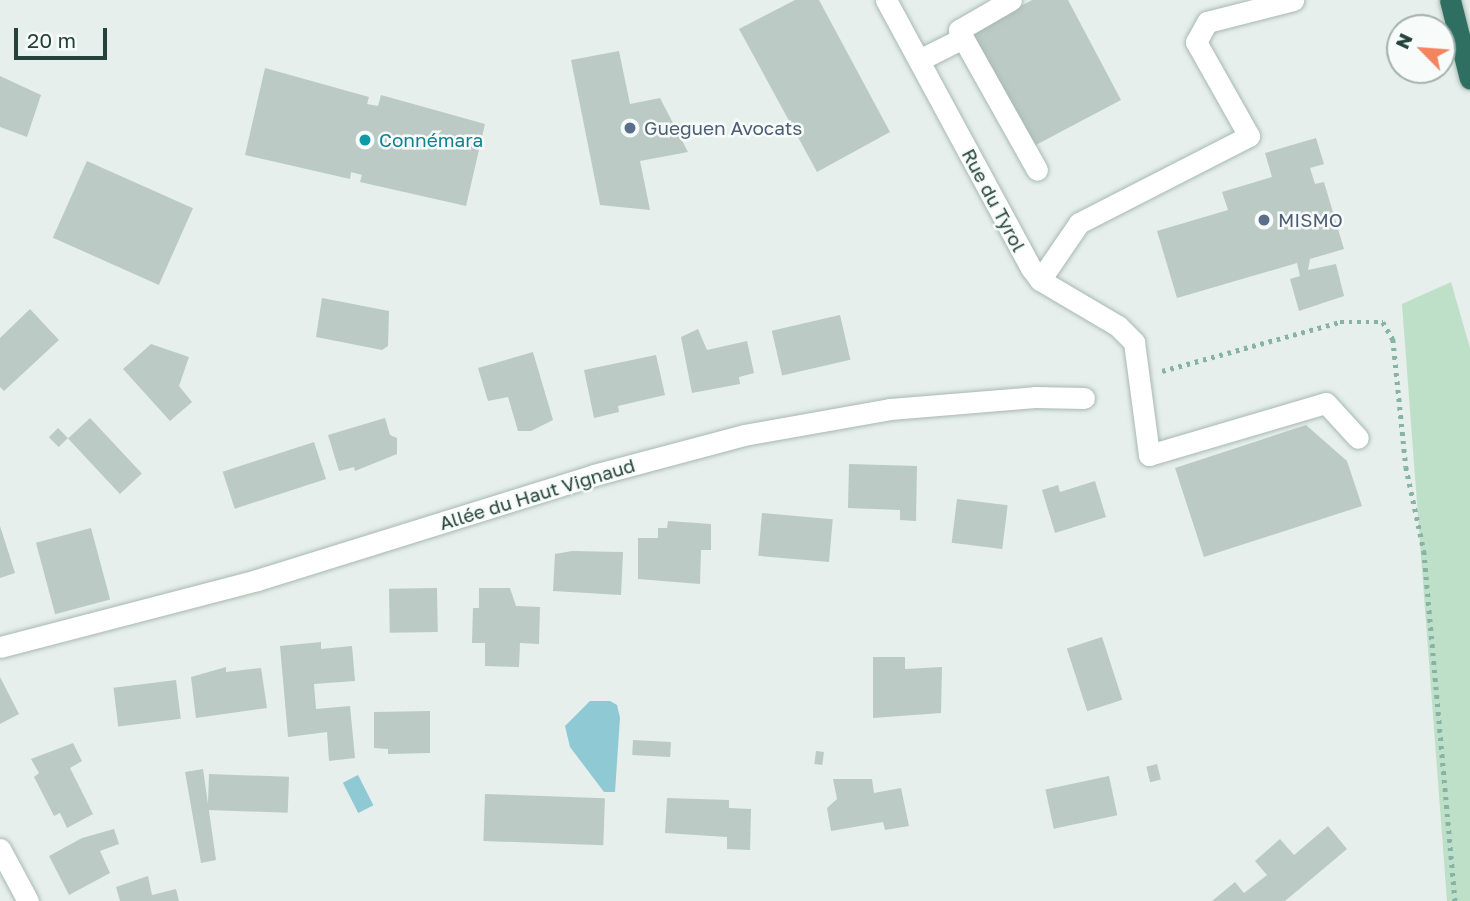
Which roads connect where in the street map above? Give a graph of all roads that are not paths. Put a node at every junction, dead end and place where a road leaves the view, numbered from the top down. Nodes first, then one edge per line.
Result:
1 (886, 0) edge
2 (1012, 0) edge
3 (1293, 0) edge
4 (1450, 0) edge
5 (963, 38) junction
6 (919, 60) junction
7 (1470, 79) edge
8 (1037, 170) dead end
9 (1040, 280) junction
10 (1084, 398) dead end
11 (1358, 438) dead end
12 (0, 647) edge
13 (0, 849) edge
14 (29, 901) edge

1 - 6 street, Rue du Tyrol
2 - 5 street
3 - 9 street
4 - 7 highway
5 - 6 street
5 - 8 street
6 - 9 street, Rue du Tyrol
9 - 11 street, Rue du Tyrol
10 - 12 street, Allée du Haut Vignaud
13 - 14 street

